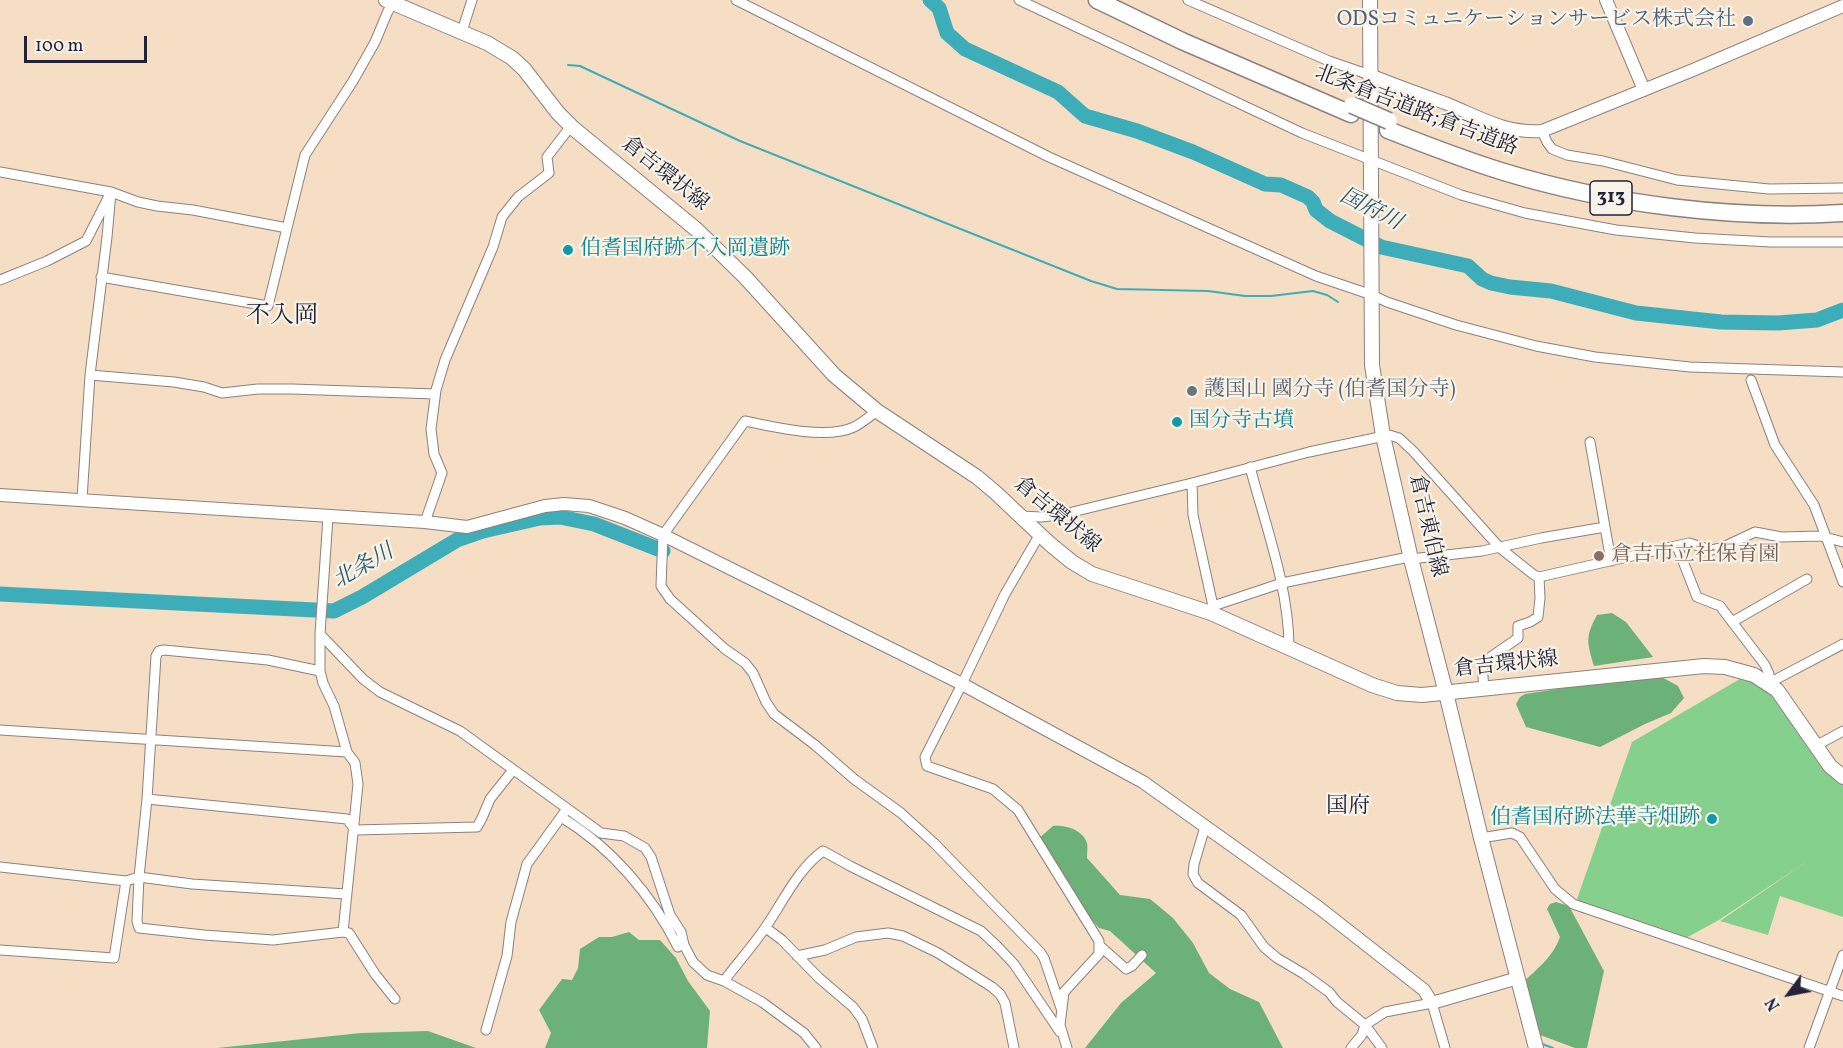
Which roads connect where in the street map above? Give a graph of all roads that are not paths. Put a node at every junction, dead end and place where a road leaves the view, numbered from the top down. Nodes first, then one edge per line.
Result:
1 (472, 0) edge
2 (736, 0) edge
3 (1019, 0) edge
4 (1097, 0) edge
5 (1117, 0) edge
6 (1188, 0) edge
7 (1371, 0) edge
8 (1606, 0) edge
9 (390, 2) edge
10 (1843, 6) edge
11 (462, 31) junction
12 (1370, 75) junction
13 (1644, 90) junction
14 (1352, 110) junction
15 (571, 126) junction
16 (1389, 126) junction
17 (1542, 131) junction
18 (1370, 161) junction
19 (0, 172) edge
20 (1843, 188) edge
21 (111, 192) junction
22 (1843, 206) edge
23 (1843, 213) edge
24 (287, 228) junction
25 (1843, 242) edge
26 (101, 277) junction
27 (0, 280) edge
28 (1372, 289) junction
29 (1843, 372) edge
30 (90, 375) junction
31 (1751, 380) dead end
32 (435, 394) junction
33 (877, 411) junction
34 (1383, 436) junction
35 (1590, 442) dead end
36 (1250, 467) junction
37 (1192, 483) junction
38 (0, 495) edge
39 (82, 500) junction
40 (1022, 516) junction
41 (328, 517) junction
42 (425, 522) junction
43 (1605, 527) junction
44 (1040, 534) junction
45 (663, 535) junction
46 (1826, 537) junction
47 (1843, 542) edge
48 (1677, 546) junction
49 (1500, 548) junction
50 (1411, 559) junction
51 (1611, 561) junction
52 (1539, 577) junction
53 (1807, 579) dead end
54 (1843, 582) edge
55 (1282, 583) junction
56 (1212, 610) junction
57 (1732, 622) junction
58 (320, 634) junction
59 (1843, 644) edge
60 (1289, 647) junction
61 (320, 671) junction
62 (1769, 683) junction
63 (962, 684) junction
64 (1484, 690) junction
65 (1446, 693) junction
66 (0, 730) edge
67 (1843, 731) edge
68 (150, 741) junction
69 (1821, 743) dead end
70 (347, 752) junction
71 (513, 770) junction
72 (1843, 777) edge
73 (147, 799) junction
74 (566, 808) junction
75 (561, 817) junction
76 (1205, 827) junction
77 (355, 830) junction
78 (1481, 838) junction
79 (0, 867) edge
80 (138, 877) junction
81 (126, 880) junction
82 (346, 894) junction
83 (766, 928) junction
84 (343, 932) junction
85 (1099, 945) junction
86 (678, 947) dead end
87 (0, 950) edge
88 (1142, 955) dead end
89 (1843, 955) edge
90 (797, 956) junction
91 (1518, 978) junction
92 (724, 981) junction
93 (1830, 991) junction
94 (1843, 996) edge
95 (395, 999) dead end
96 (1432, 1003) junction
97 (1061, 1008) junction
98 (1365, 1024) junction
99 (486, 1030) dead end
100 (1063, 1037) junction
101 (816, 1048) edge
102 (873, 1048) edge
103 (1014, 1048) edge
104 (1067, 1048) edge
105 (1350, 1048) edge
106 (1382, 1048) edge
107 (1445, 1048) edge
108 (1536, 1048) edge
109 (1809, 1048) edge

1 - 11 street
2 - 28 street
3 - 18 street
4 - 14 highway, 北条倉吉道路;倉吉道路 / 313
5 - 14 highway, 北条倉吉道路;倉吉道路 / 313
6 - 12 street
7 - 12 main road, 倉吉東伯線
8 - 13 street
9 - 11 main road, 倉吉環状線
9 - 24 street
10 - 13 street
11 - 15 main road, 倉吉環状線
12 - 17 street
12 - 18 main road, 倉吉東伯線
13 - 17 street
14 - 16 highway, 北条倉吉道路;倉吉道路 / 313, bridge
15 - 32 street
15 - 33 main road, 倉吉環状線
16 - 22 highway, 北条倉吉道路;倉吉道路 / 313
16 - 23 highway, 北条倉吉道路;倉吉道路 / 313
17 - 20 street
18 - 25 street
18 - 28 main road, 倉吉東伯線
19 - 21 street
21 - 24 street
21 - 26 street
21 - 27 street
24 - 26 street
26 - 30 street
28 - 29 street
28 - 34 main road, 倉吉東伯線
30 - 32 street
30 - 39 street
31 - 46 street
32 - 42 street
33 - 40 main road, 倉吉環状線
33 - 45 street
34 - 36 street
34 - 49 street
34 - 50 main road, 倉吉東伯線
35 - 43 street
36 - 37 street
36 - 55 street
37 - 40 street
37 - 56 street
38 - 39 street
39 - 41 street
40 - 44 main road, 倉吉環状線
41 - 42 street
41 - 58 street
42 - 45 street
43 - 49 street
43 - 51 street
44 - 56 main road, 倉吉環状線
44 - 63 street
45 - 63 street
45 - 97 street
46 - 47 street
46 - 48 street
46 - 54 street
48 - 51 street
48 - 57 street
49 - 50 street
49 - 52 street
50 - 55 street
50 - 65 main road, 倉吉東伯線
51 - 52 street
52 - 64 street
53 - 57 street
55 - 56 street
55 - 60 street
56 - 60 main road, 倉吉環状線
57 - 62 street
58 - 61 street
58 - 71 street
59 - 62 street
60 - 65 main road, 倉吉環状線
61 - 68 street
61 - 70 street
62 - 64 main road, 倉吉環状線
62 - 72 main road, 倉吉環状線
63 - 76 street
63 - 85 street
64 - 65 main road, 倉吉環状線
65 - 78 main road, 倉吉東伯線
66 - 68 street
67 - 69 street
68 - 70 street
68 - 73 street
70 - 77 street
71 - 74 street
71 - 77 street
73 - 77 street
73 - 80 street
74 - 75 street
74 - 92 street
75 - 86 street
75 - 99 street
76 - 96 street
76 - 98 street
77 - 82 street
78 - 91 main road, 倉吉東伯線
78 - 93 street
79 - 81 street
80 - 81 street
80 - 82 street
80 - 84 street
81 - 87 street
82 - 84 street
83 - 90 street
83 - 92 street
83 - 100 street
84 - 95 street
85 - 88 street
85 - 97 street
89 - 93 street
90 - 102 street
90 - 103 street
91 - 96 street
91 - 108 main road, 倉吉東伯線
92 - 101 street
93 - 94 street
93 - 109 street
96 - 98 street
96 - 107 street
97 - 100 street
98 - 105 street
98 - 106 street
100 - 104 street

